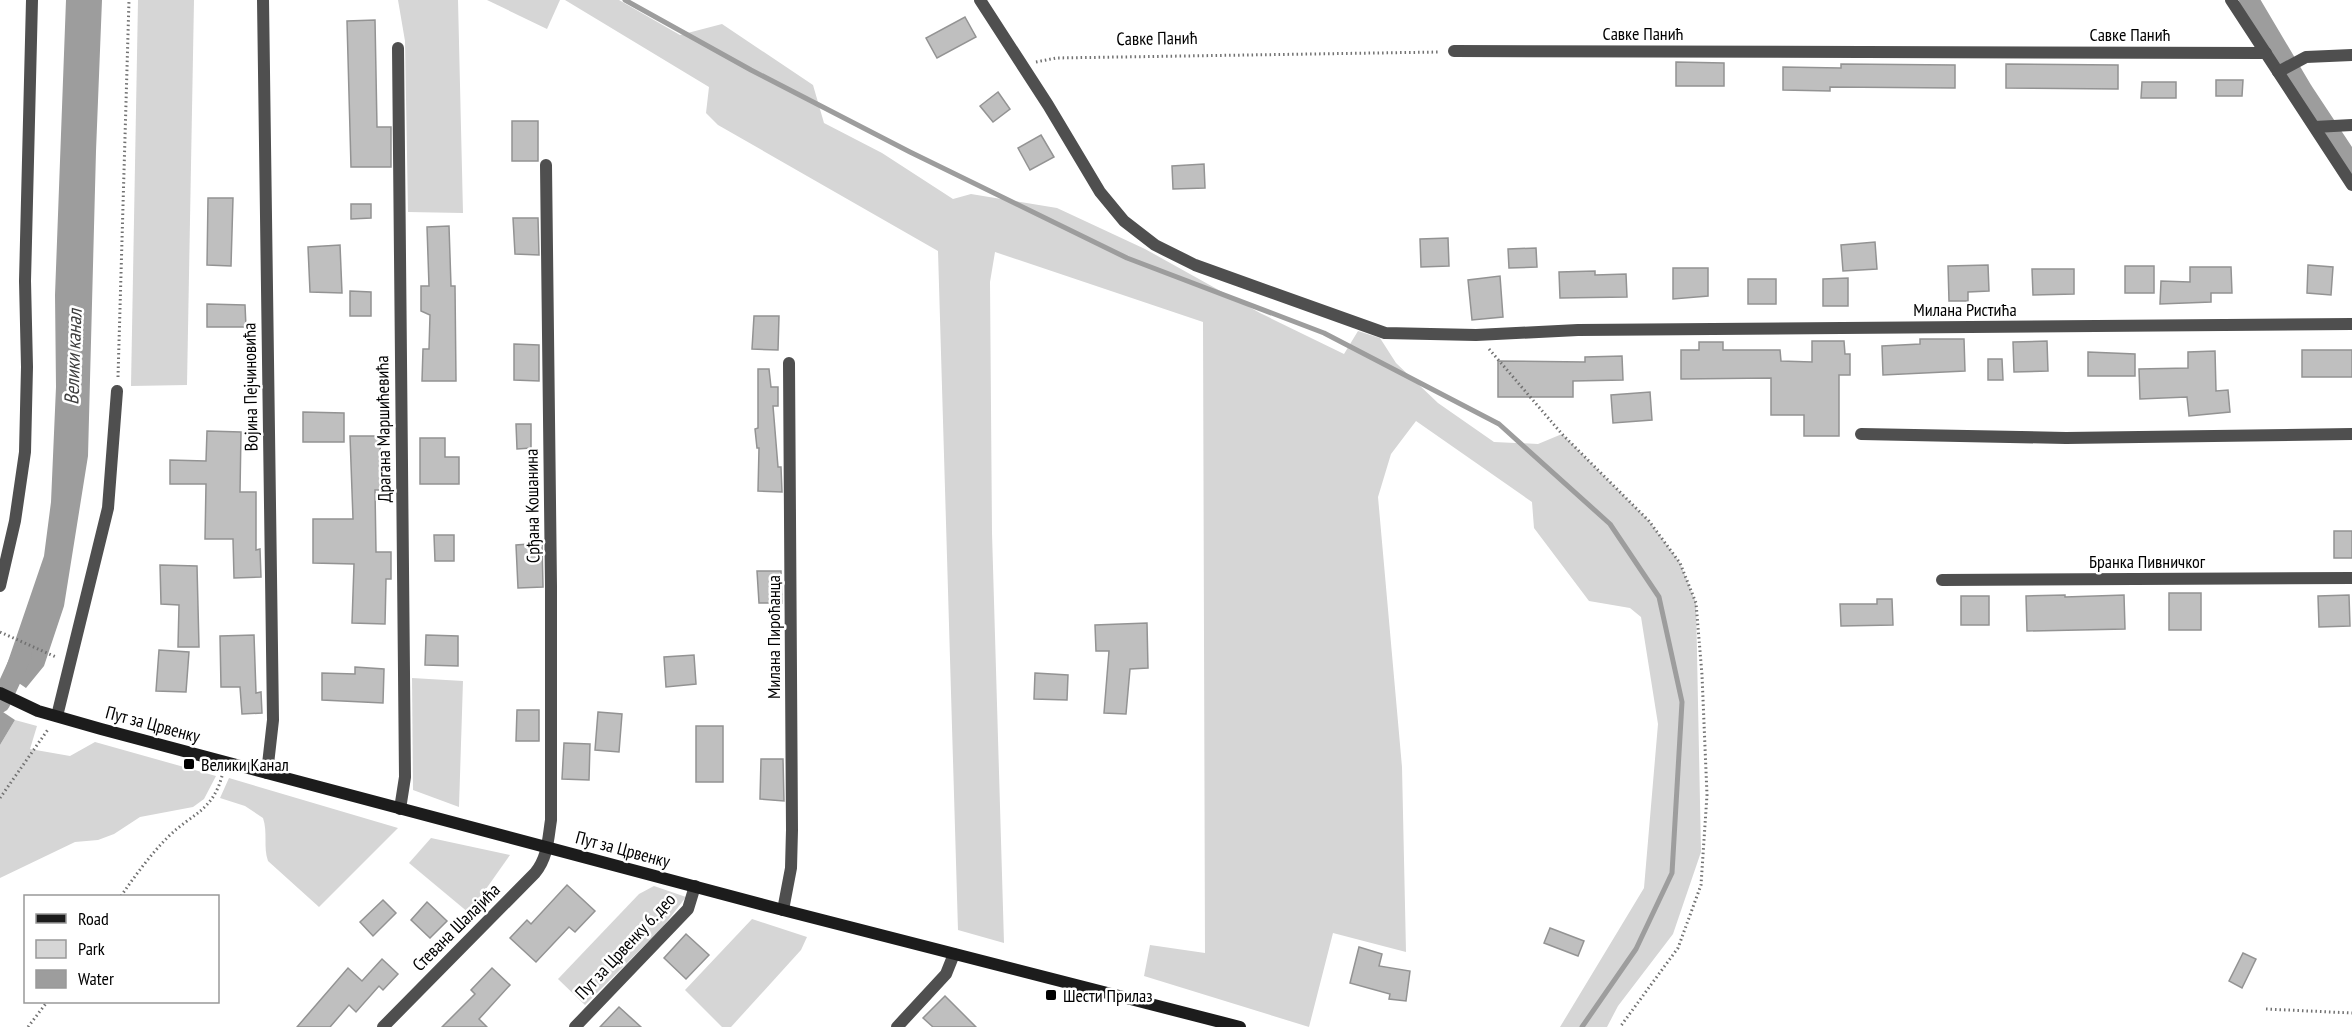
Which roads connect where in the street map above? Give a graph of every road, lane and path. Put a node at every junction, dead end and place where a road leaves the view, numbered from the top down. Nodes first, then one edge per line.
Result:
1 (32, 0) edge
2 (129, 0) edge
3 (263, 0) edge
4 (980, 0) edge
5 (2231, 0) edge
6 (398, 48) dead end
7 (1454, 51) joint
8 (2266, 53) junction
9 (2352, 55) edge
10 (1022, 65) junction
11 (2278, 72) junction
12 (2352, 125) edge
13 (2315, 127) junction
14 (546, 165) dead end
15 (2352, 185) edge
16 (2352, 324) edge
17 (1476, 335) junction
18 (789, 363) dead end
19 (117, 391) joint
20 (1862, 434) dead end
21 (2352, 434) edge
22 (2352, 578) edge
23 (1942, 580) dead end
24 (0, 586) edge
25 (0, 632) edge
26 (54, 656) dead end
27 (0, 693) edge
28 (57, 716) junction
29 (226, 763) junction
30 (267, 773) junction
31 (0, 798) edge
32 (400, 809) junction
33 (547, 847) junction
34 (695, 886) junction
35 (123, 895) edge
36 (783, 910) junction
37 (954, 954) junction
38 (46, 1003) edge
39 (2266, 1009) dead end
40 (2352, 1013) edge
41 (28, 1027) edge
42 (383, 1027) edge
43 (575, 1027) edge
44 (897, 1027) edge
45 (1240, 1027) edge
46 (1620, 1027) edge

1 - 24 street
2 - 19 path
3 - 30 street, Војина Пејчиновића
4 - 10 street, Милана Ристића
5 - 8 street
6 - 32 street, Драгана Маршићевића
7 - 8 street, Савке Панић
7 - 10 path, Савке Панић
8 - 11 street
9 - 11 street
10 - 17 street, Милана Ристића
11 - 13 street
12 - 13 street
13 - 15 street
14 - 33 street, Срђана Кошанина
16 - 17 street, Милана Ристића
17 - 46 path
18 - 36 street, Милана Пироћанца
19 - 28 street
20 - 21 street
22 - 23 street, Бранка Пивничког
25 - 26 path
27 - 28 street, Пут за Црвенку
28 - 29 street, Пут за Црвенку
28 - 31 path
29 - 30 street, Пут за Црвенку
29 - 35 path
30 - 32 street, Пут за Црвенку
32 - 33 street, Пут за Црвенку
33 - 34 street, Пут за Црвенку
33 - 42 street, Стевана Шалајића
34 - 36 street, Пут за Црвенку
34 - 43 street, Пут за Црвенку 6. део
36 - 37 street, Пут за Црвенку
37 - 44 street
37 - 45 street, Пут за Црвенку
38 - 41 path
39 - 40 path

